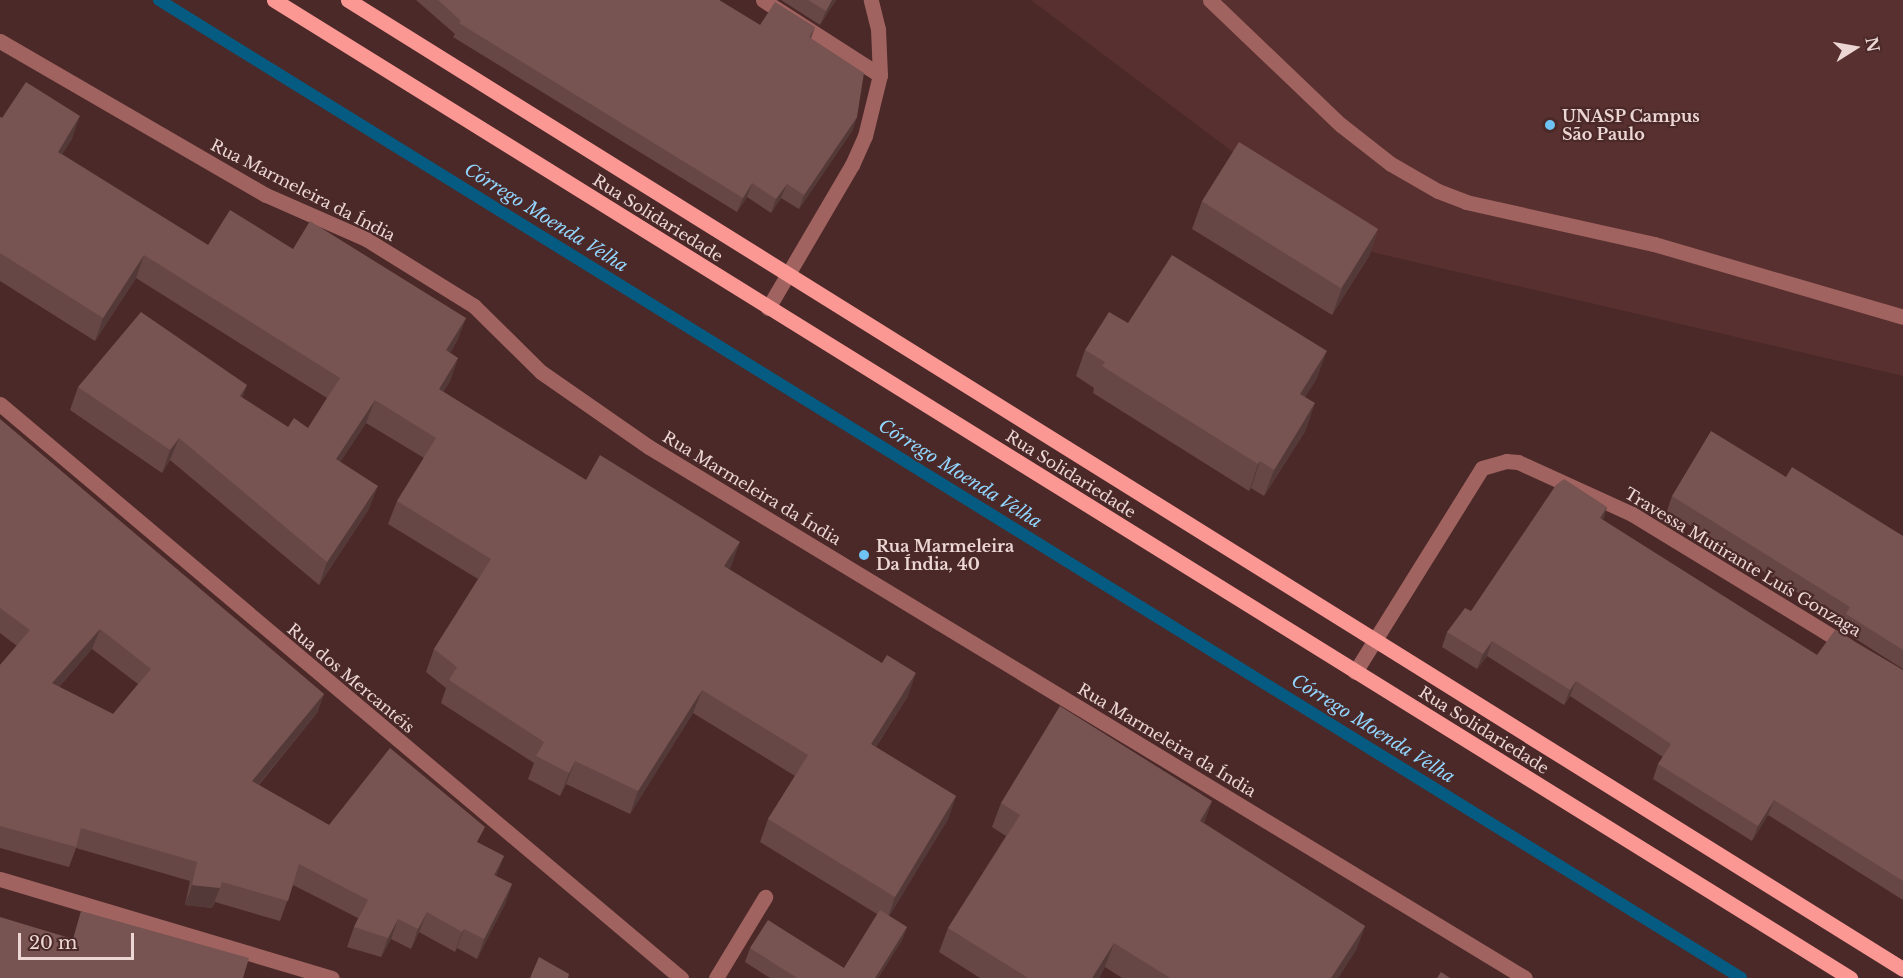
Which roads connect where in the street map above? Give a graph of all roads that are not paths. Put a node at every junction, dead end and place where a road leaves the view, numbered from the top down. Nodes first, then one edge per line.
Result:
1 (274, 0) edge
2 (763, 0) edge
3 (871, 0) edge
4 (1210, 0) edge
5 (353, 1) edge
6 (0, 41) edge
7 (880, 75) junction
8 (788, 275) junction
9 (768, 308) junction
10 (1903, 317) edge
11 (0, 404) edge
12 (1375, 639) junction
13 (1863, 655) edge
14 (1355, 672) junction
15 (0, 879) edge
16 (765, 897) dead end
17 (1903, 969) edge
18 (332, 978) edge
19 (681, 978) edge
20 (716, 978) edge
21 (1524, 978) edge
22 (1850, 978) edge

1 - 9 main road, Rua Solidariedade
2 - 7 street
3 - 7 street
4 - 10 street
5 - 8 main road, Rua Solidariedade
6 - 21 street, Rua Marmeleira da Índia
7 - 8 street
8 - 9 street
8 - 12 main road, Rua Solidariedade
9 - 14 main road, Rua Solidariedade
11 - 19 street, Rua dos Mercantéis
12 - 13 street, Travessa Mutirante Luís Gonzaga
12 - 14 street, Travessa Mutirante Luís Gonzaga
12 - 17 main road, Rua Solidariedade
14 - 22 main road, Rua Solidariedade
15 - 18 street
16 - 20 street

